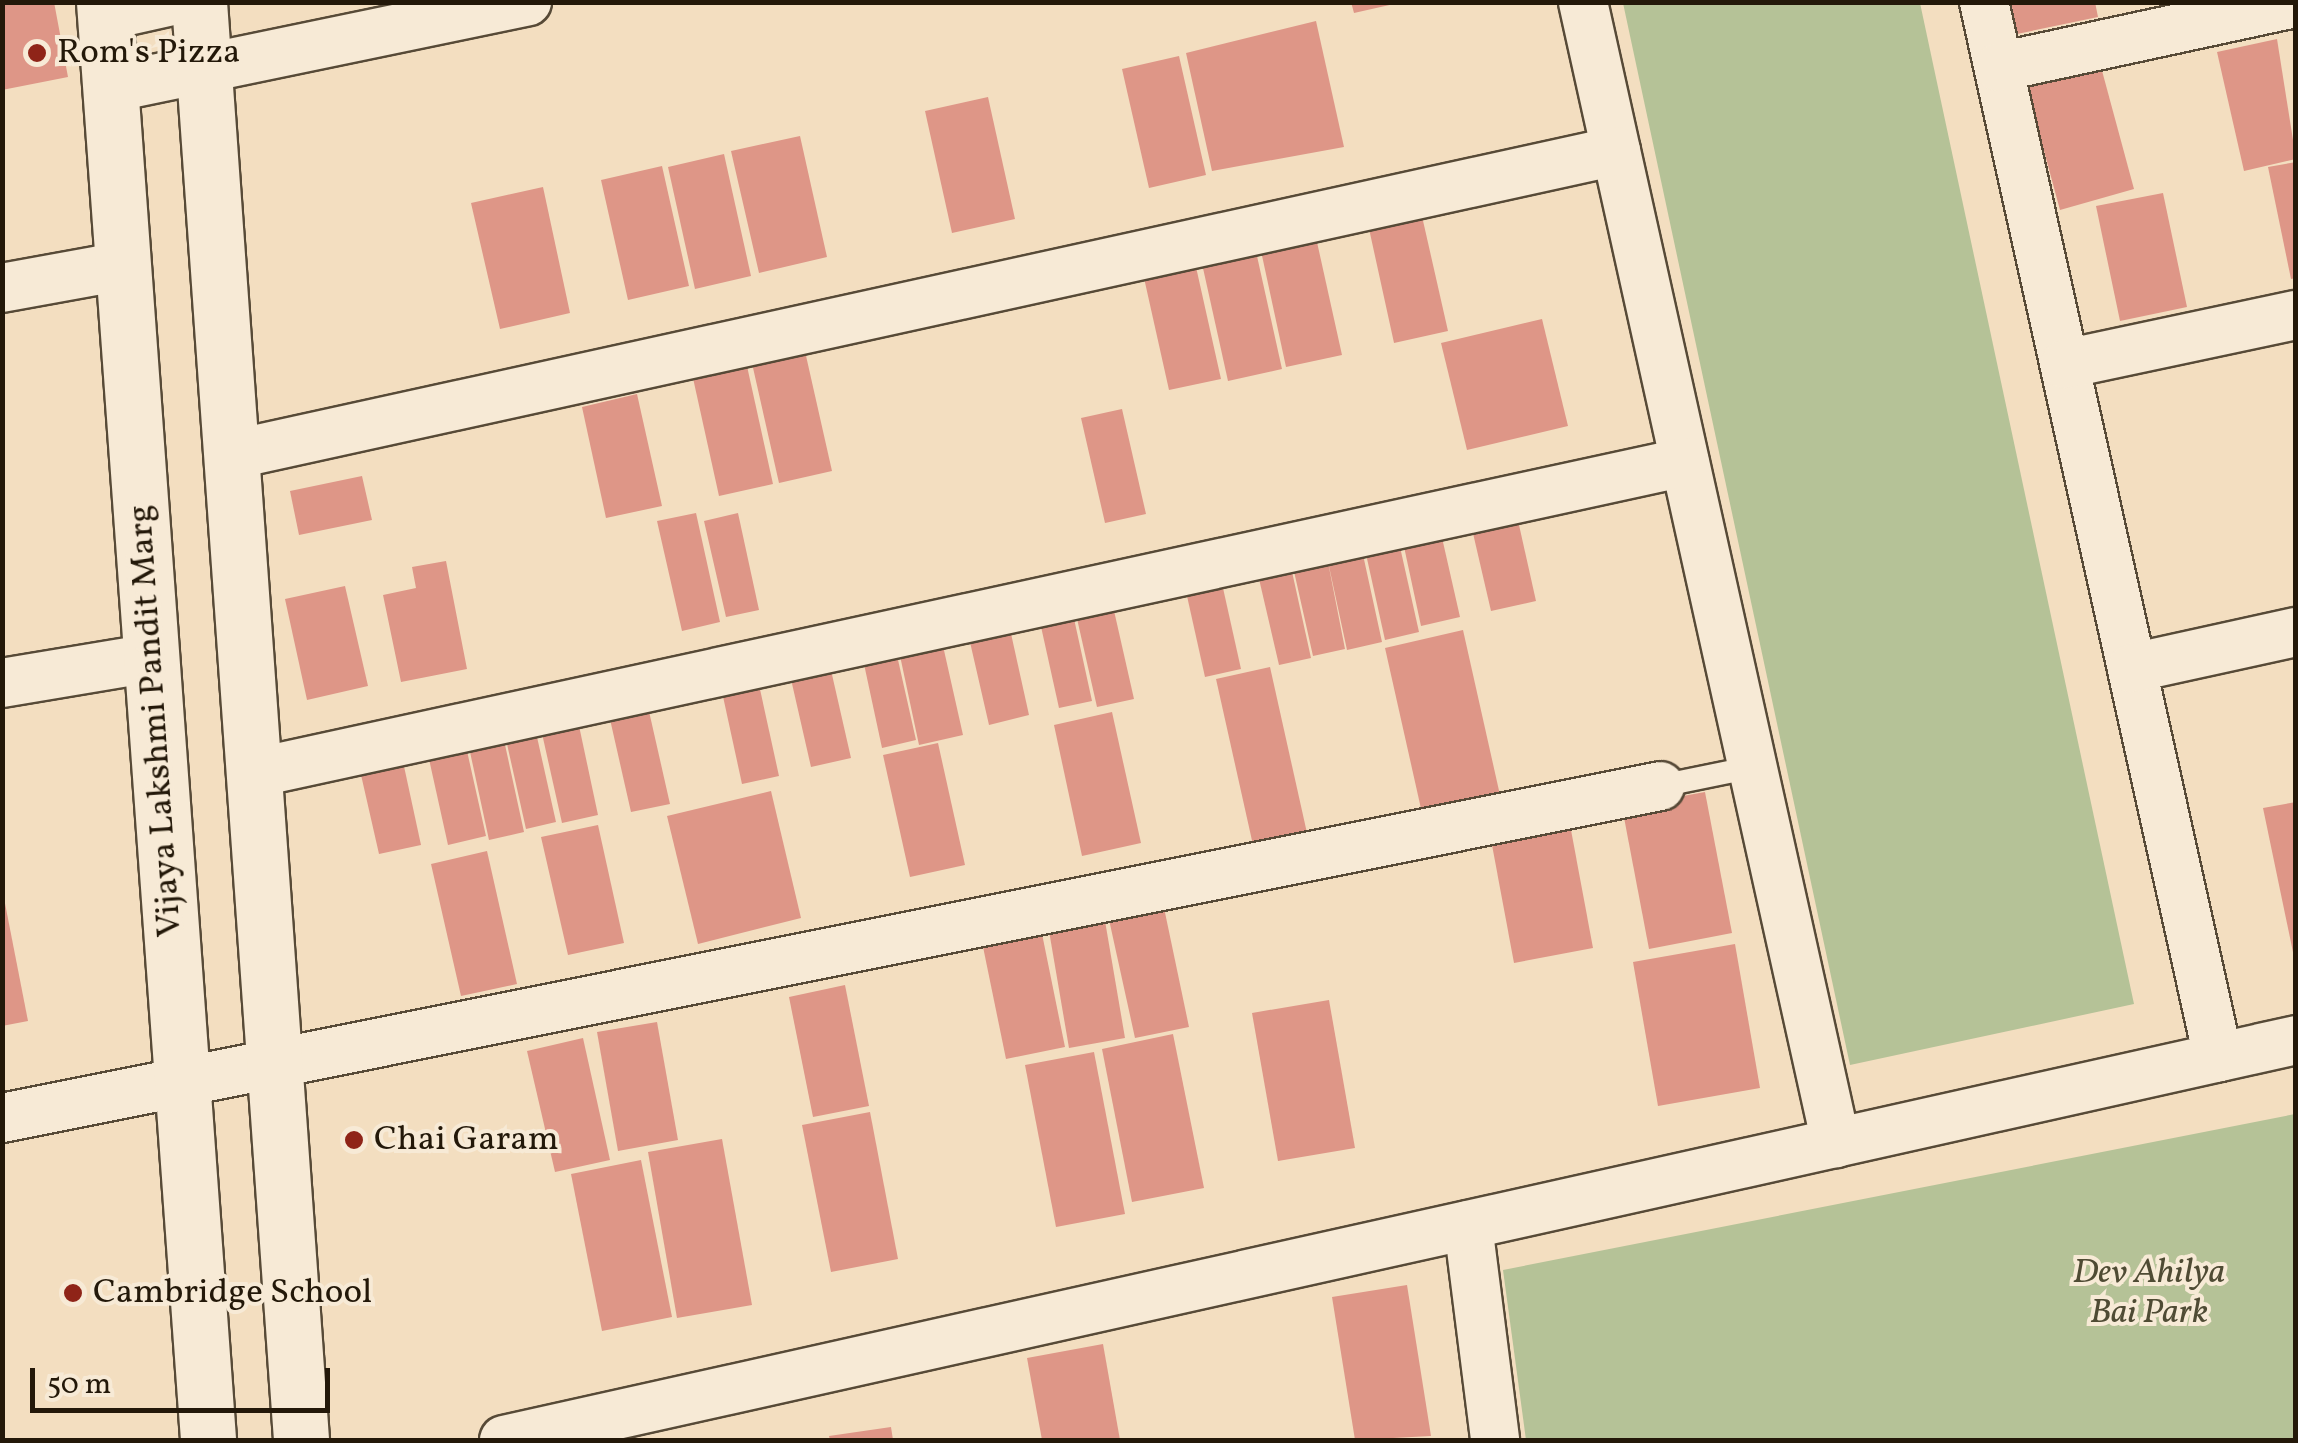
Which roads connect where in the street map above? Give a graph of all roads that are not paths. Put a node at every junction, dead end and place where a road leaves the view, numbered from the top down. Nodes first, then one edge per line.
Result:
1 (168, 2) edge
2 (199, 2) edge
3 (527, 2) edge
4 (1583, 2) edge
5 (1984, 2) edge
6 (2296, 2) edge
7 (104, 9) edge
8 (1999, 67) junction
9 (204, 68) junction
10 (110, 88) junction
11 (1616, 150) junction
12 (123, 266) junction
13 (2, 288) edge
14 (2296, 315) edge
15 (2064, 364) junction
16 (231, 456) junction
17 (1685, 462) junction
18 (2296, 632) edge
19 (151, 658) junction
20 (2132, 668) junction
21 (2, 684) edge
22 (1753, 767) junction
23 (254, 773) junction
24 (1660, 786) joint
25 (2296, 1040) edge
26 (2218, 1057) junction
27 (275, 1069) junction
28 (182, 1085) junction
29 (2, 1118) edge
30 (1836, 1142) junction
31 (1468, 1225) junction
32 (208, 1440) edge
33 (301, 1440) edge
34 (504, 1440) edge
35 (1495, 1440) edge

1 - 7 street
2 - 9 street
3 - 9 street
4 - 11 street
5 - 8 street
6 - 8 street
7 - 10 street, Vijaya Lakshmi Pandit Marg
8 - 15 street
9 - 10 street
9 - 16 street
10 - 12 street, Vijaya Lakshmi Pandit Marg
11 - 16 street
11 - 17 street
12 - 13 street
12 - 19 street, Vijaya Lakshmi Pandit Marg
14 - 15 street
15 - 20 street
16 - 23 street
17 - 22 street
17 - 23 street
18 - 20 street
19 - 21 street
19 - 28 street, Vijaya Lakshmi Pandit Marg
20 - 26 street
22 - 24 lane
22 - 30 street
23 - 27 street
24 - 27 street
25 - 26 street
26 - 30 street
27 - 28 street
27 - 33 street
28 - 29 street
28 - 32 street, Vijaya Lakshmi Pandit Marg
30 - 31 street
31 - 34 street
31 - 35 street

